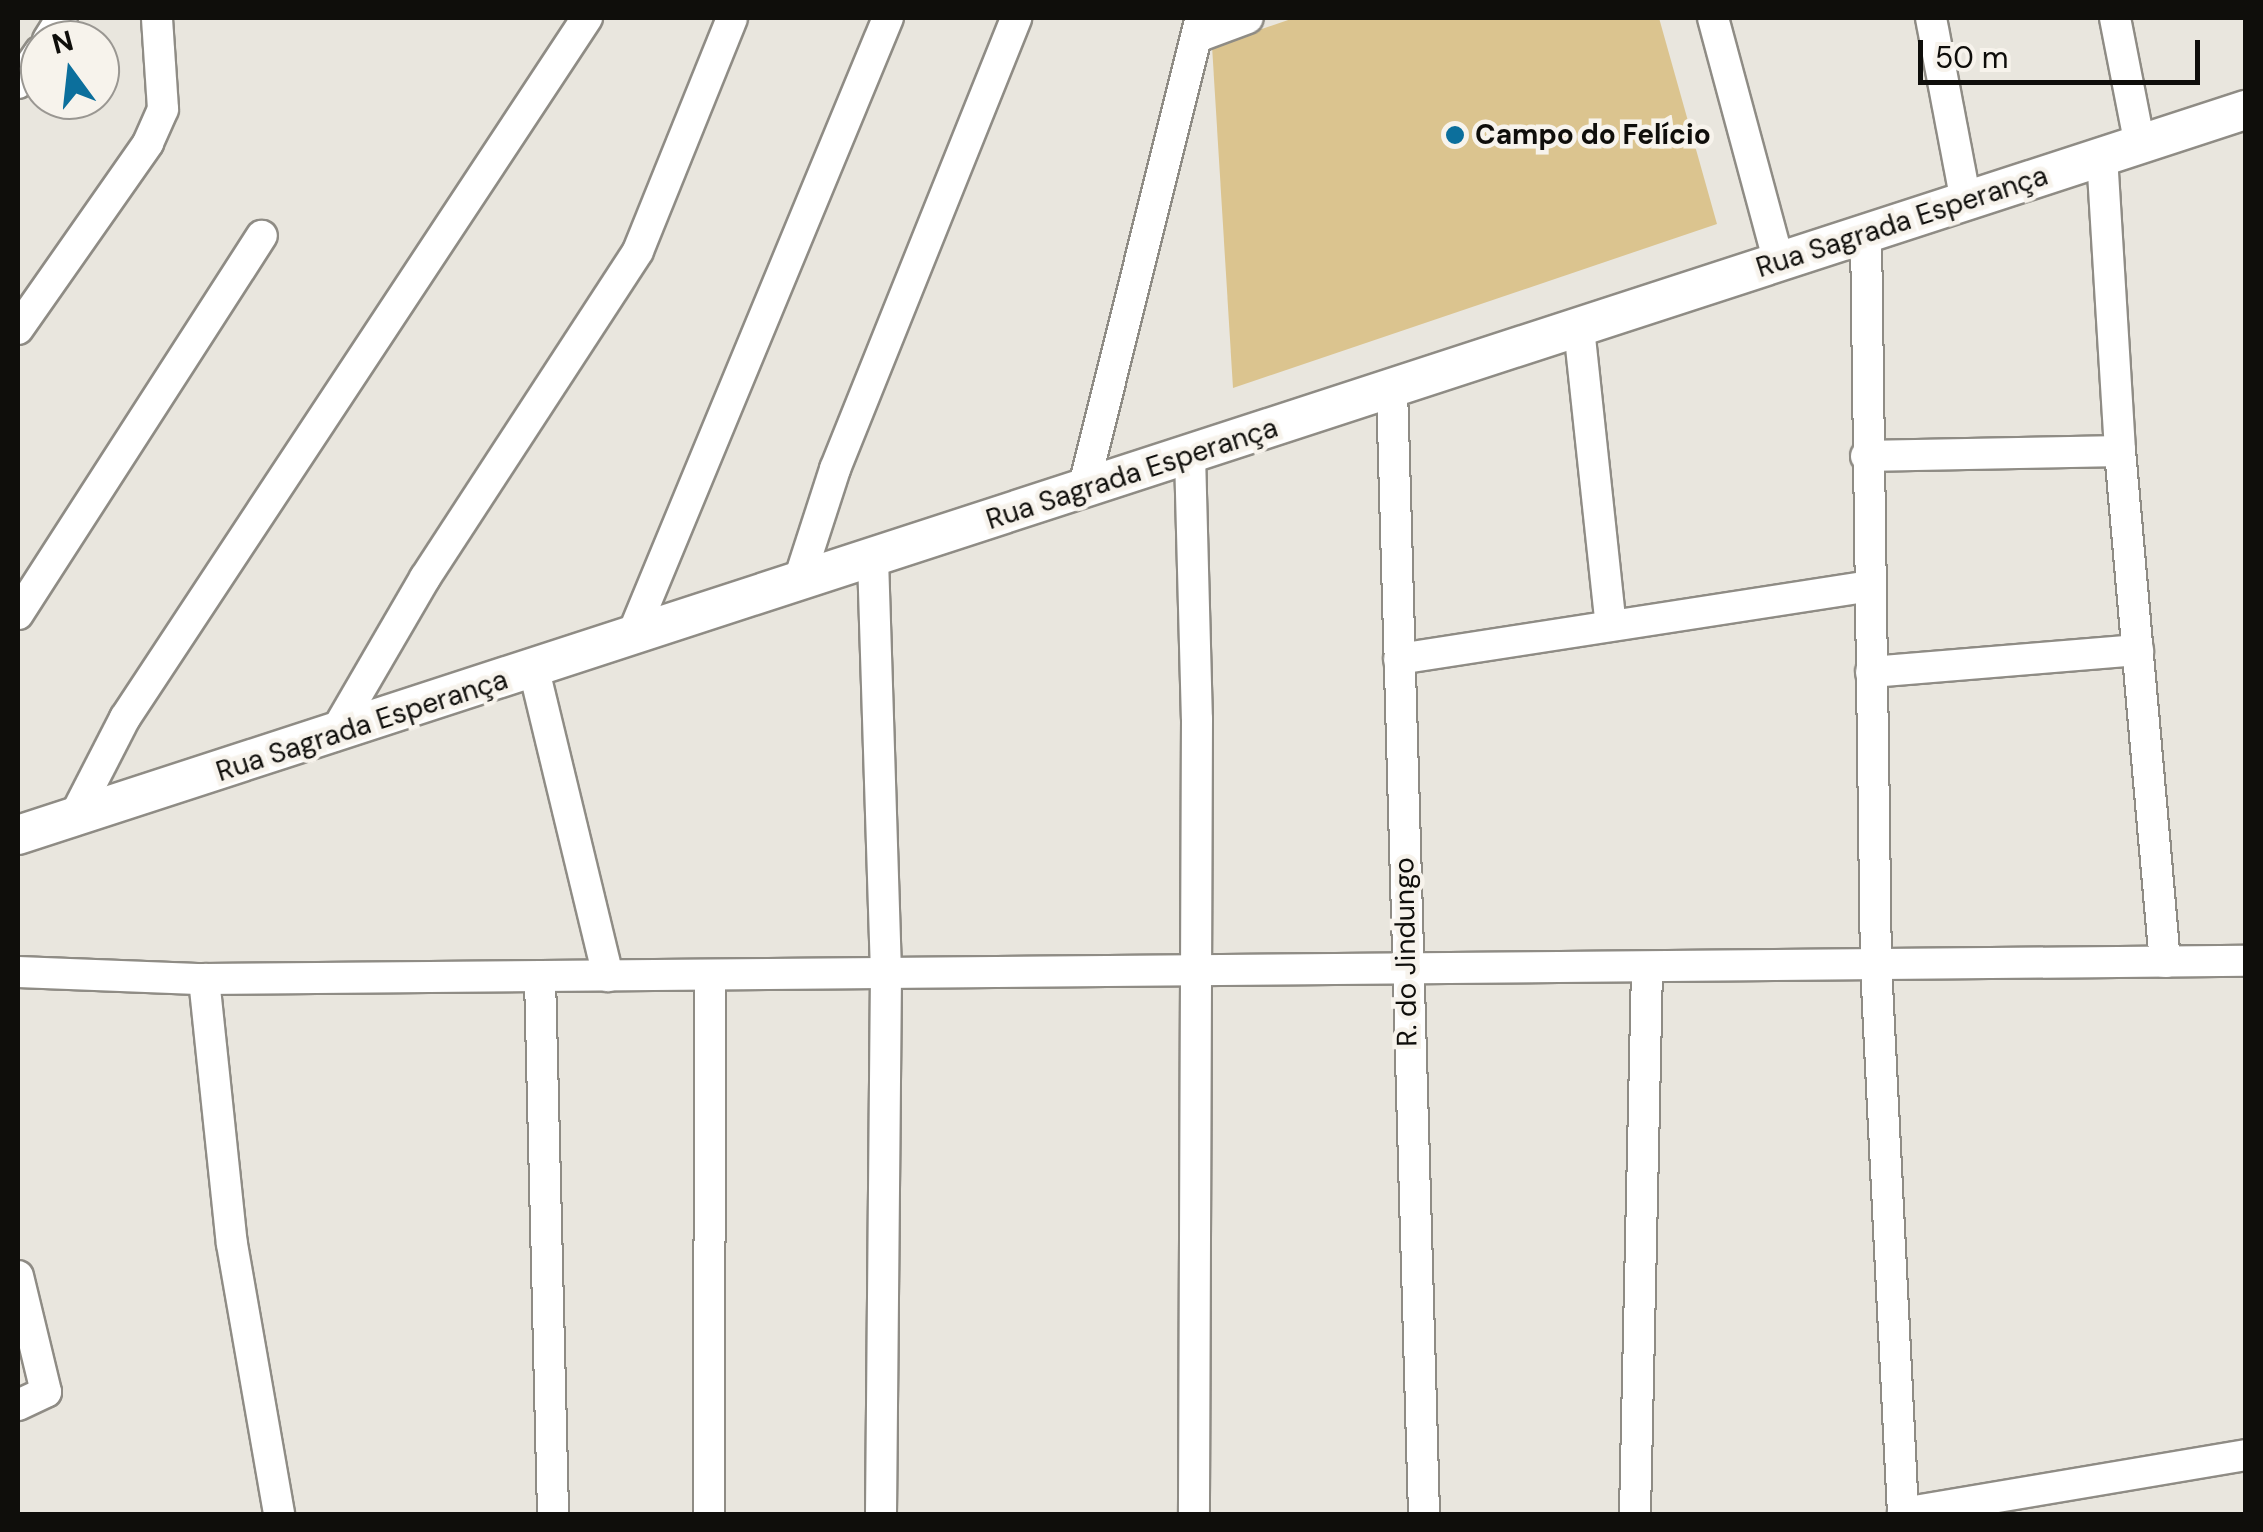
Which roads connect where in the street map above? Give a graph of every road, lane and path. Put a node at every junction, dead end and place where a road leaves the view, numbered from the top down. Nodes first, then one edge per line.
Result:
1 (156, 18) edge
2 (587, 18) edge
3 (732, 18) edge
4 (888, 18) edge
5 (1016, 18) edge
6 (1248, 18) edge
7 (1713, 18) edge
8 (1931, 18) edge
9 (2115, 18) edge
10 (1199, 27) edge
11 (2246, 110) edge
12 (2140, 144) junction
13 (2102, 156) junction
14 (1966, 201) junction
15 (1866, 234) junction
16 (262, 236) dead end
17 (1779, 262) junction
18 (1579, 328) junction
19 (18, 329) edge
20 (1392, 389) junction
21 (2120, 451) junction
22 (1190, 455) junction
23 (1866, 456) junction
24 (1083, 490) junction
25 (873, 559) junction
26 (798, 583) junction
27 (1869, 586) junction
28 (18, 614) edge
29 (1611, 625) junction
30 (632, 638) junction
31 (2138, 650) junction
32 (1398, 660) junction
33 (534, 670) junction
34 (1871, 672) junction
35 (333, 736) junction
36 (72, 821) junction
37 (18, 835) edge
38 (2246, 961) edge
39 (2165, 962) junction
40 (1876, 964) junction
41 (1647, 966) junction
42 (1407, 968) junction
43 (1196, 970) junction
44 (18, 972) edge
45 (886, 973) junction
46 (710, 975) junction
47 (540, 976) junction
48 (608, 976) junction
49 (204, 980) junction
50 (18, 1276) edge
51 (18, 1405) edge
52 (2246, 1454) edge
53 (279, 1514) edge
54 (553, 1514) edge
55 (709, 1514) edge
56 (881, 1514) edge
57 (1194, 1514) edge
58 (1424, 1514) edge
59 (1635, 1514) edge
60 (1903, 1514) edge

1 - 19 street
2 - 36 street
3 - 35 street
4 - 30 street
5 - 26 street
6 - 10 street
7 - 17 street
8 - 14 street
9 - 12 street
10 - 24 street
11 - 12 street, Rua Sagrada Esperança
12 - 13 street, Rua Sagrada Esperança
13 - 14 street, Rua Sagrada Esperança
13 - 21 street
14 - 15 street, Rua Sagrada Esperança
15 - 17 street, Rua Sagrada Esperança
15 - 23 street
16 - 28 street
17 - 18 street, Rua Sagrada Esperança
18 - 20 street, Rua Sagrada Esperança
18 - 29 street
20 - 22 street, Rua Sagrada Esperança
20 - 32 street, R. do Jindungo
21 - 23 street
21 - 31 street
22 - 24 street, Rua Sagrada Esperança
22 - 43 street
23 - 27 street
24 - 25 street, Rua Sagrada Esperança
25 - 26 street, Rua Sagrada Esperança
25 - 45 street
26 - 30 street, Rua Sagrada Esperança
27 - 29 street
27 - 34 street
29 - 32 street
30 - 33 street, Rua Sagrada Esperança
31 - 34 street
31 - 39 street
32 - 42 street, R. do Jindungo
33 - 35 street, Rua Sagrada Esperança
33 - 48 street
34 - 40 street
35 - 36 street, Rua Sagrada Esperança
36 - 37 street, Rua Sagrada Esperança
38 - 39 street
39 - 40 street
40 - 41 street
40 - 60 street
41 - 42 street
41 - 59 street
42 - 43 street
42 - 58 street, R. do Jindungo
43 - 45 street
43 - 57 street
44 - 49 street
45 - 46 street
45 - 56 street
46 - 48 street
46 - 55 street
47 - 48 street
47 - 49 street
47 - 54 street
49 - 53 street
50 - 51 street
52 - 60 street

